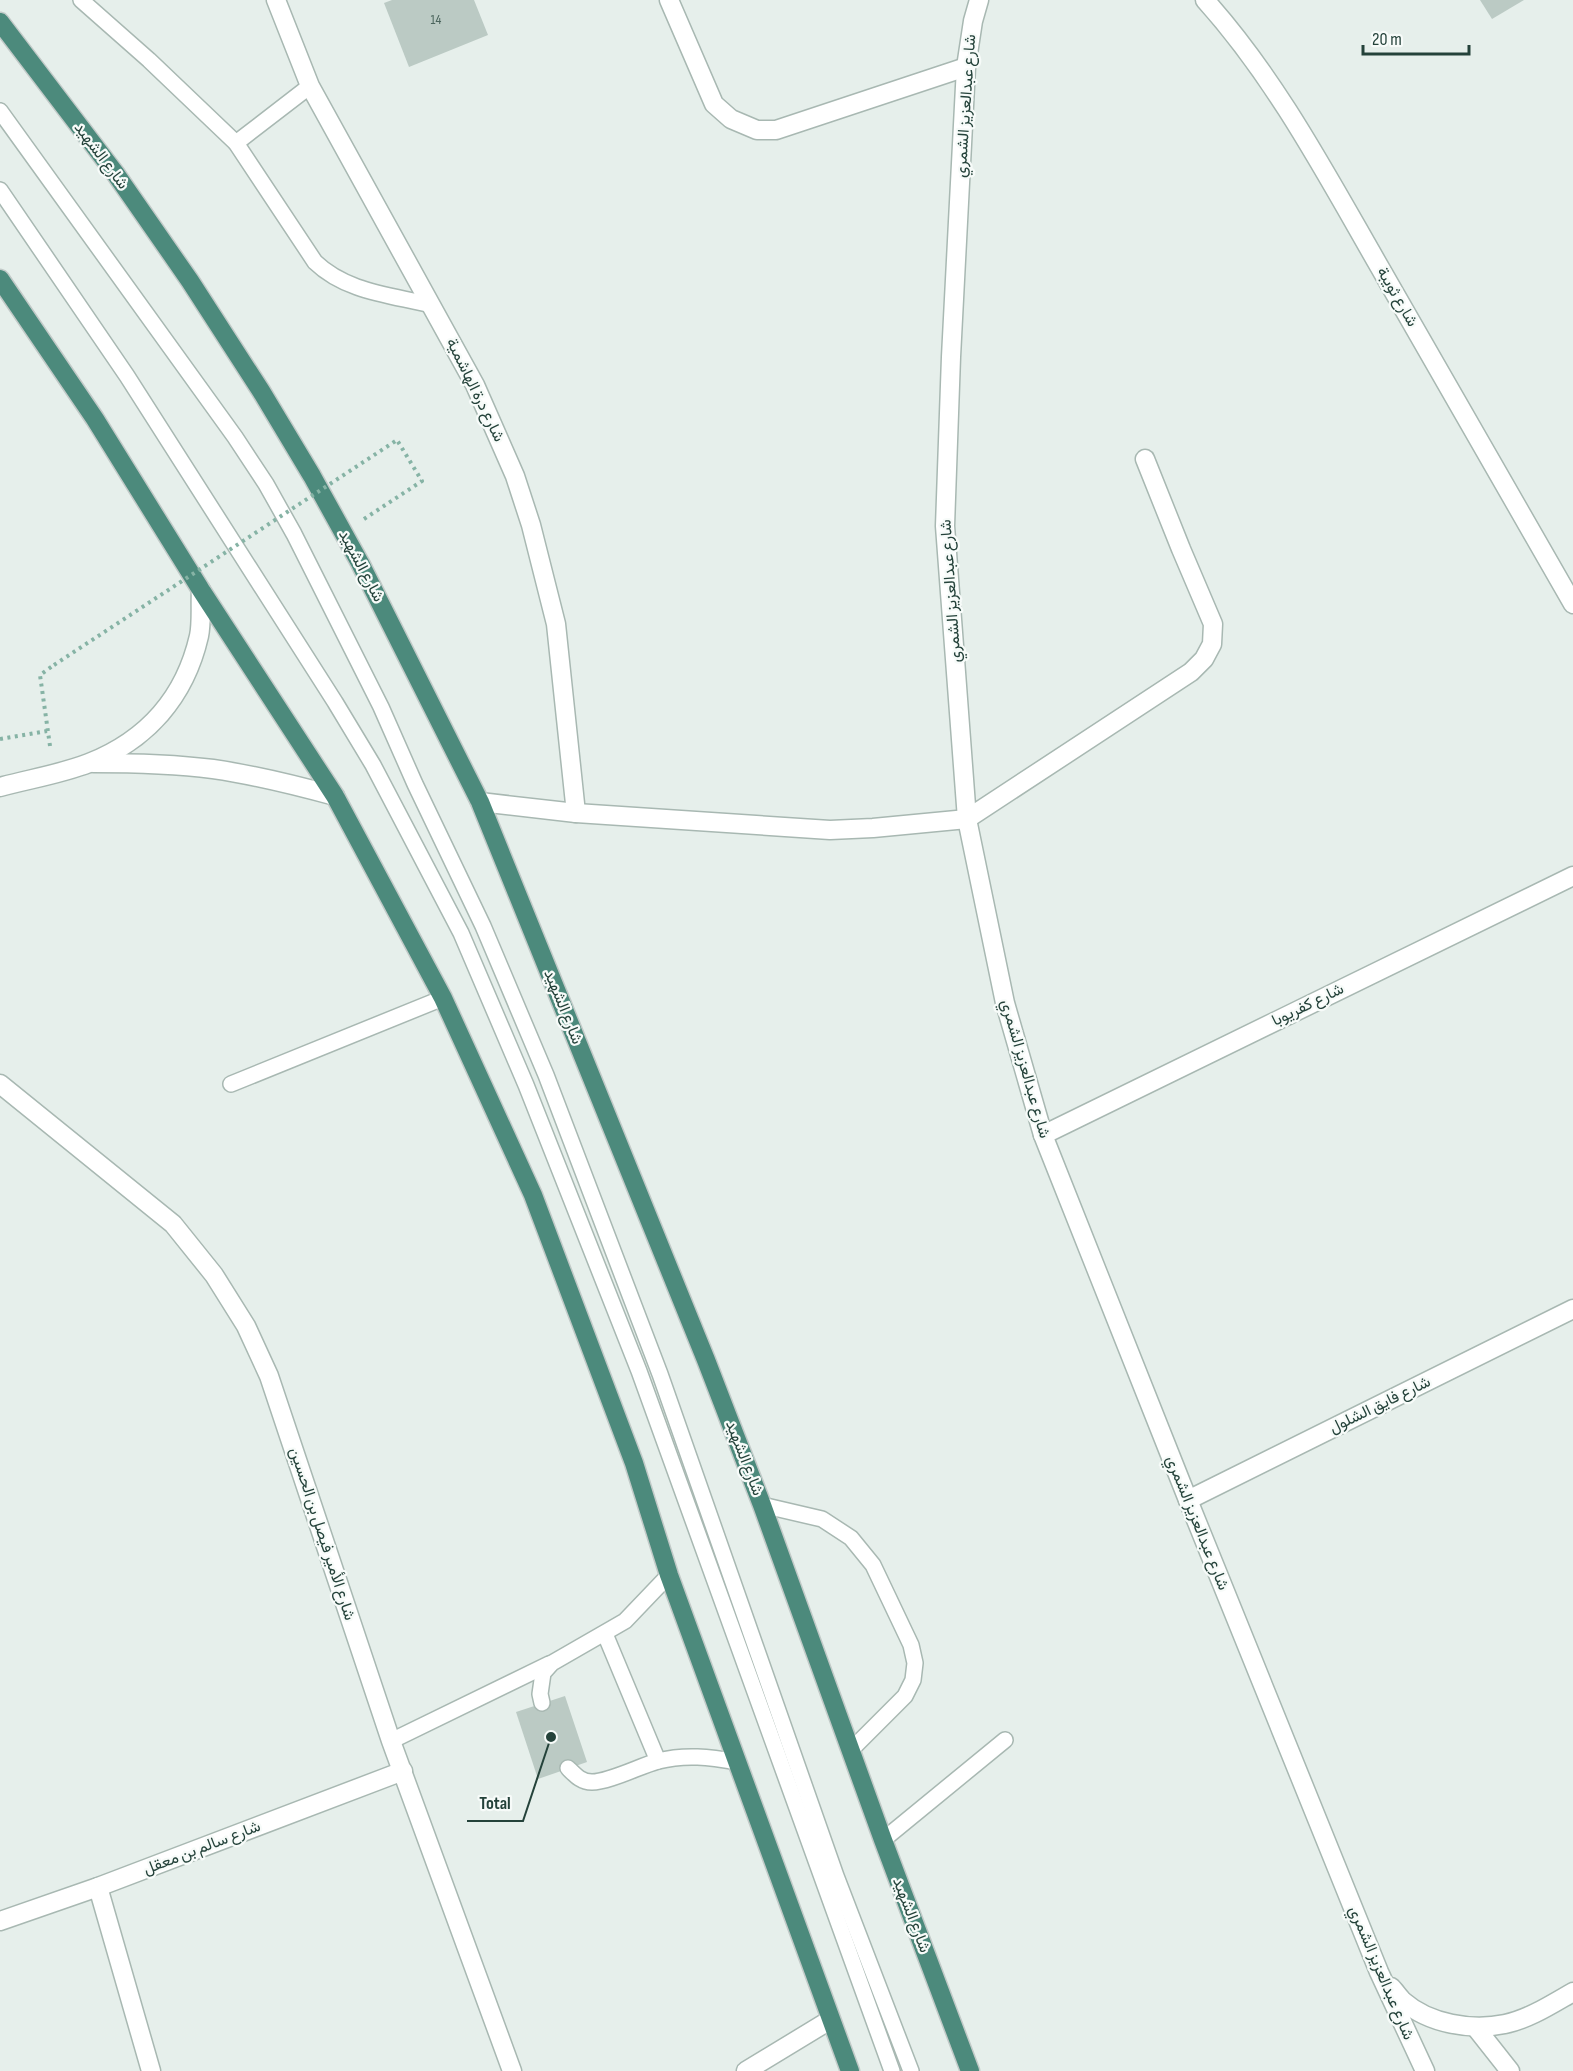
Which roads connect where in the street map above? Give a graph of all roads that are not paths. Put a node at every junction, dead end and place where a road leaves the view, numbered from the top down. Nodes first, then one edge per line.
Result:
1 (81, 0) edge
2 (276, 0) edge
3 (669, 0) edge
4 (979, 0) edge
5 (1205, 0) edge
6 (0, 22) edge
7 (966, 66) junction
8 (310, 86) junction
9 (0, 111) edge
10 (236, 143) junction
11 (0, 190) edge
12 (0, 279) edge
13 (431, 305) junction
14 (1145, 459) dead end
15 (201, 590) junction
16 (1573, 604) edge
17 (88, 763) junction
18 (0, 787) edge
19 (335, 796) junction
20 (480, 802) junction
21 (576, 813) junction
22 (968, 819) junction
23 (1573, 876) edge
24 (443, 998) junction
25 (0, 1084) edge
26 (231, 1084) dead end
27 (1043, 1134) junction
28 (1573, 1309) edge
29 (1188, 1500) junction
30 (762, 1505) junction
31 (669, 1575) junction
32 (605, 1634) junction
33 (552, 1663) junction
34 (542, 1703) dead end
35 (1005, 1740) dead end
36 (391, 1741) junction
37 (851, 1750) junction
38 (658, 1761) junction
39 (737, 1762) junction
40 (568, 1768) dead end
41 (403, 1771) junction
42 (883, 1840) junction
43 (98, 1887) junction
44 (0, 1921) edge
45 (1379, 1972) junction
46 (1573, 1992) edge
47 (830, 2019) junction
48 (1476, 2028) junction
49 (151, 2071) edge
50 (512, 2071) edge
51 (746, 2071) edge
52 (850, 2071) edge
53 (892, 2071) edge
54 (911, 2071) edge
55 (970, 2071) edge
56 (1425, 2071) edge
57 (1510, 2071) edge

1 - 10 lane
2 - 8 street, شارع درة الهاشمية
3 - 7 street
4 - 7 street, شارع عبدالعزيز الشمري
5 - 16 street, شارع ثويبة
6 - 20 highway, شارع الشهيد
7 - 22 street, شارع عبدالعزيز الشمري
8 - 10 lane
8 - 13 street, شارع درة الهاشمية
9 - 54 lane
10 - 13 lane
11 - 53 lane
12 - 15 highway
13 - 21 street, شارع درة الهاشمية
14 - 22 street
15 - 17 street
15 - 19 highway
17 - 18 street
17 - 19 street
19 - 24 highway
20 - 21 street
20 - 30 highway, شارع الشهيد
21 - 22 street
22 - 27 street, شارع عبدالعزيز الشمري
23 - 27 street, شارع كفريوبا
24 - 26 lane
24 - 31 highway
25 - 36 street, شارع الأمير فيصل بن الحسين
27 - 29 street, شارع عبدالعزيز الشمري
28 - 29 street, شارع فايق الشلول
29 - 45 street, شارع عبدالعزيز الشمري
30 - 37 highway, شارع الشهيد
30 - 37 lane
31 - 32 lane
31 - 39 highway
32 - 33 lane
32 - 38 lane
33 - 34 lane
33 - 36 lane
35 - 42 lane
36 - 41 street, شارع الأمير فيصل بن الحسين
37 - 42 highway, شارع الشهيد
38 - 39 lane
38 - 40 lane
39 - 47 highway
41 - 43 street, شارع سالم بن معقل
41 - 50 street, شارع الأمير فيصل بن الحسين
42 - 55 highway, شارع الشهيد
43 - 44 street, شارع سالم بن معقل
43 - 49 street
45 - 48 street
45 - 56 street, شارع عبدالعزيز الشمري
46 - 48 street
47 - 51 street
47 - 52 highway
48 - 57 street

